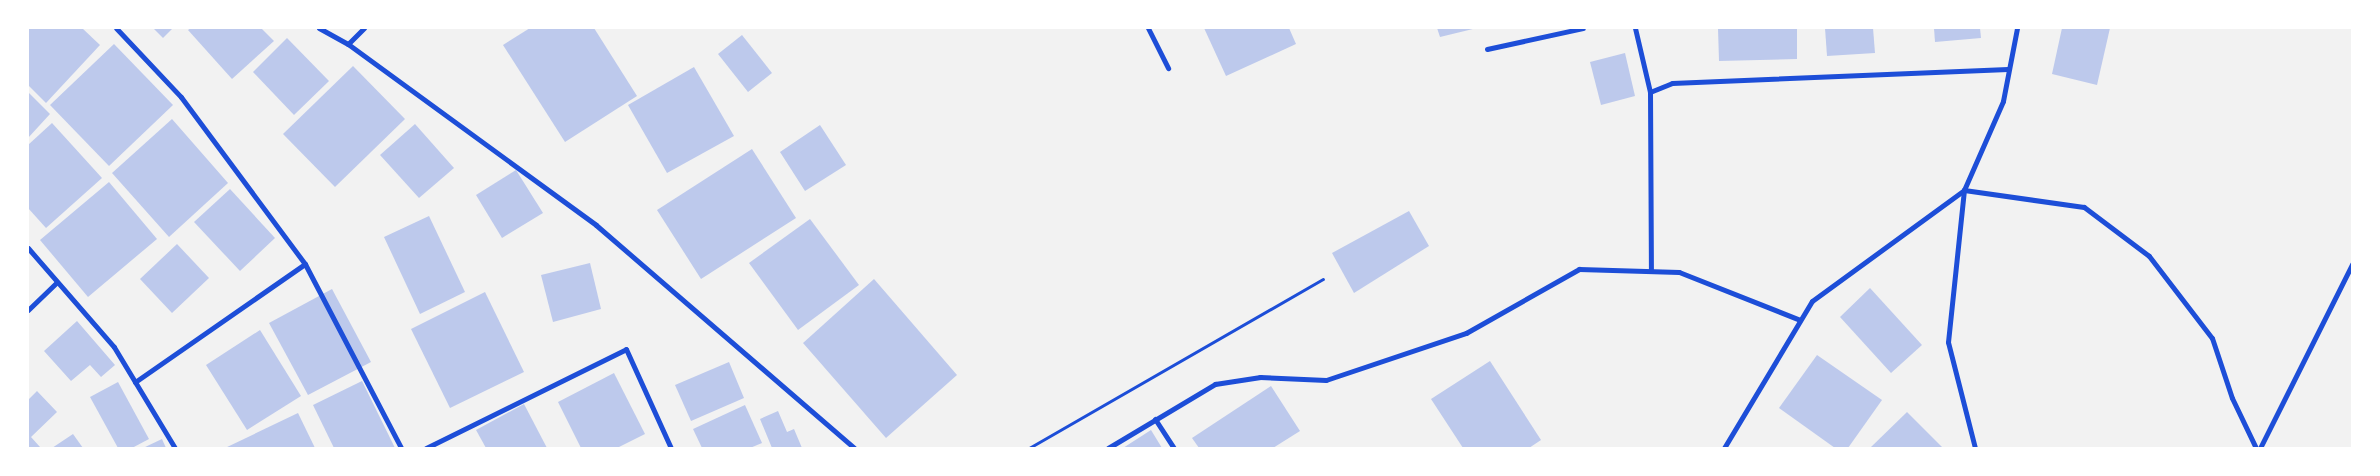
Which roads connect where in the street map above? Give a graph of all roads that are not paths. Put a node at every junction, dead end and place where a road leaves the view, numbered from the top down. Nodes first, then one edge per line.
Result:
1 (116, 28) edge
2 (320, 28) edge
3 (364, 28) edge
4 (1148, 28) edge
5 (1583, 28) edge
6 (1635, 28) edge
7 (2017, 28) edge
8 (348, 44) junction
9 (1487, 49) dead end
10 (1168, 68) dead end
11 (2008, 69) junction
12 (1650, 92) junction
13 (1964, 190) junction
14 (28, 248) edge
15 (305, 264) junction
16 (2352, 264) edge
17 (1651, 271) junction
18 (57, 282) junction
19 (28, 310) edge
20 (1800, 320) junction
21 (135, 382) junction
22 (1155, 419) junction
23 (175, 448) edge
24 (401, 448) edge
25 (426, 448) edge
26 (672, 448) edge
27 (854, 448) edge
28 (1108, 448) edge
29 (1174, 448) edge
30 (1724, 448) edge
31 (1975, 448) edge
32 (2256, 448) edge
33 (2260, 448) edge

1 - 15 street
2 - 8 street
3 - 8 street
4 - 10 street
5 - 9 street
6 - 12 street
7 - 11 street
8 - 27 street
11 - 12 street
11 - 13 street
12 - 17 street
13 - 20 street
13 - 31 street
13 - 32 street
14 - 18 street
15 - 21 street
15 - 24 street
16 - 33 street
17 - 20 street
17 - 22 street
18 - 19 street
18 - 21 street
20 - 30 street
21 - 23 street
22 - 28 street
22 - 29 street
25 - 26 street

